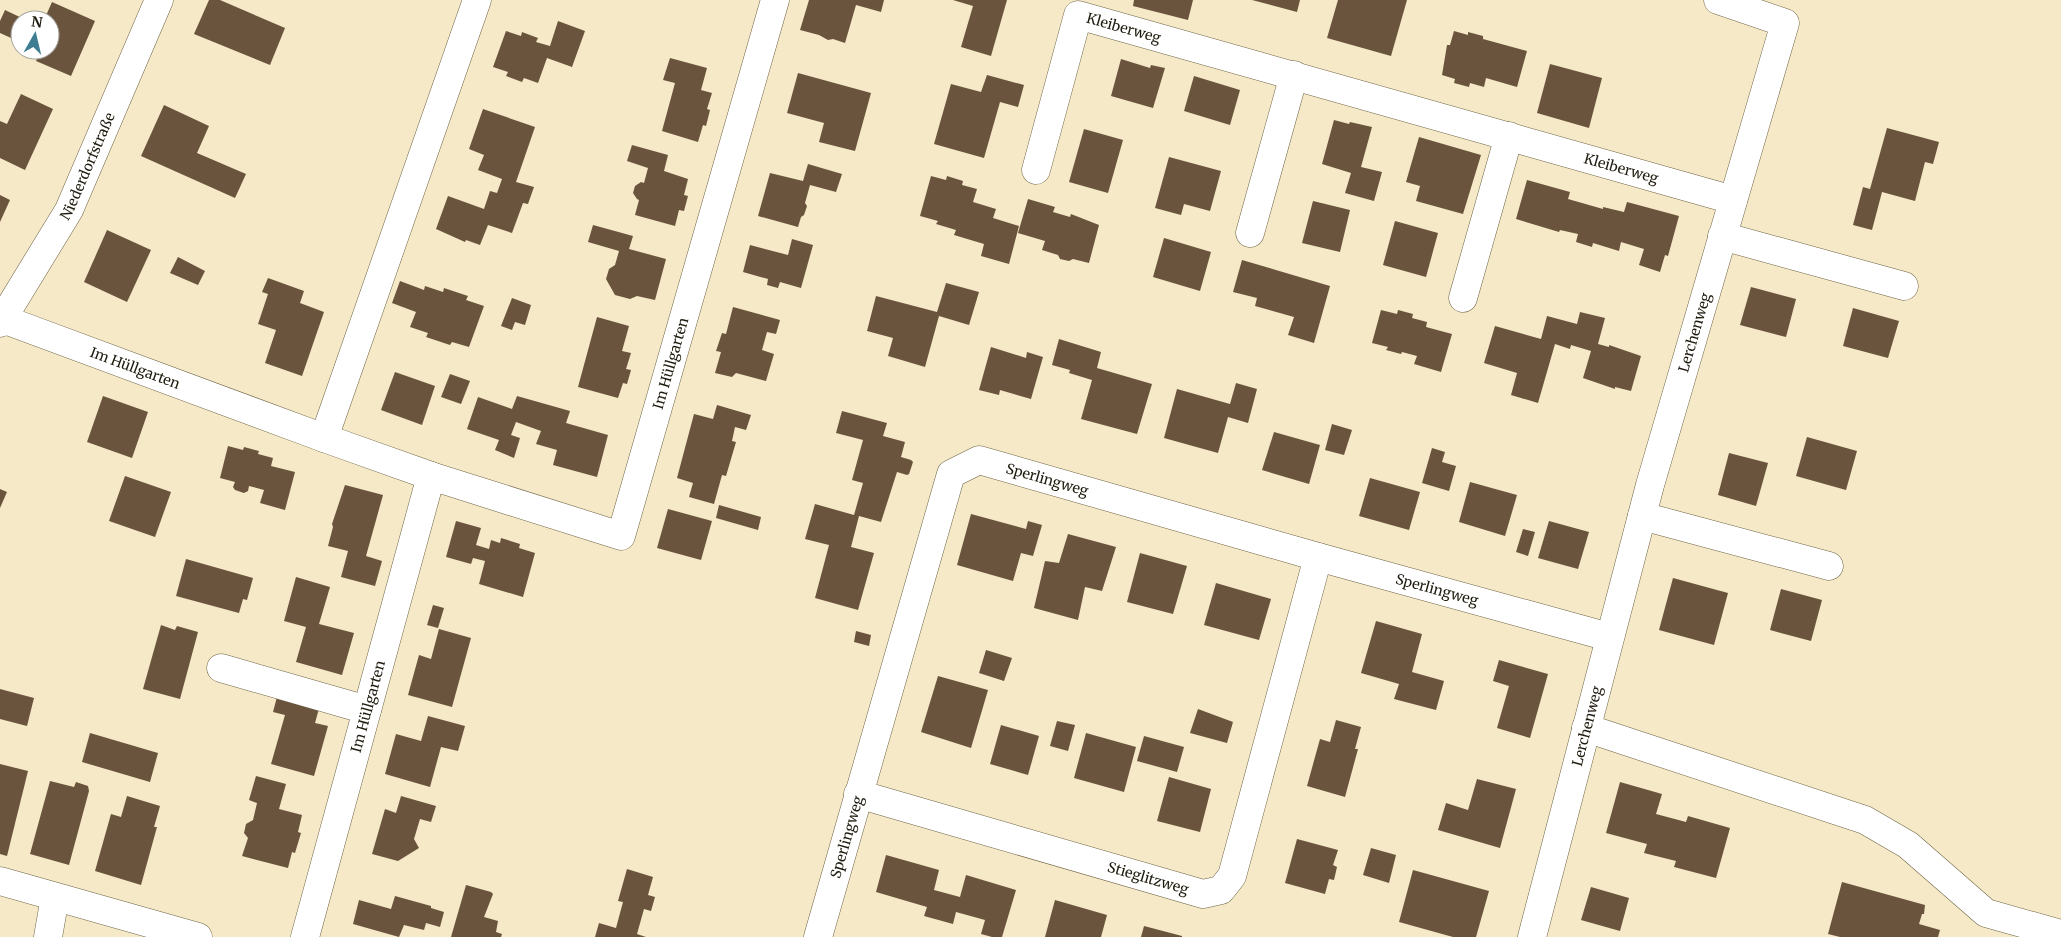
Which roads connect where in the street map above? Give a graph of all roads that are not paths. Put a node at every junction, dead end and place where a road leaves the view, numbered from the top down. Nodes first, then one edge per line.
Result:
1 (159, 0) edge
2 (477, 0) edge
3 (775, 0) edge
4 (1718, 0) edge
5 (1294, 75) junction
6 (1509, 136) junction
7 (1036, 170) dead end
8 (1733, 200) junction
9 (1250, 233) dead end
10 (1722, 236) junction
11 (1904, 286) dead end
12 (1463, 298) dead end
13 (1, 320) edge
14 (324, 438) junction
15 (431, 476) junction
16 (1642, 516) junction
17 (1318, 557) junction
18 (1829, 566) dead end
19 (1609, 638) junction
20 (221, 668) dead end
21 (367, 710) junction
22 (1586, 728) junction
23 (858, 794) junction
24 (0, 881) edge
25 (55, 897) junction
26 (2061, 934) edge
27 (48, 937) edge
28 (198, 937) edge
29 (305, 937) edge
30 (818, 937) edge
31 (1532, 937) edge

1 - 13 street, Niederdorfstraße
2 - 14 street
3 - 15 street, Im Hüllgarten
4 - 8 street, Lerchenweg
5 - 6 street, Kleiberweg
5 - 7 street, Kleiberweg
5 - 9 street
6 - 8 street, Kleiberweg
6 - 12 street
8 - 10 street, Lerchenweg
10 - 11 street
10 - 16 street, Lerchenweg
13 - 14 street, Im Hüllgarten
14 - 15 street, Im Hüllgarten
15 - 21 street, Im Hüllgarten
16 - 18 street
16 - 19 street, Lerchenweg
17 - 19 street, Sperlingweg
17 - 23 street, Sperlingweg
17 - 23 street, Stieglitzweg
19 - 22 street, Lerchenweg
20 - 21 street
21 - 29 street, Im Hüllgarten
22 - 26 street
22 - 31 street, Lerchenweg
23 - 30 street, Sperlingweg
24 - 25 street
25 - 27 street
25 - 28 street

